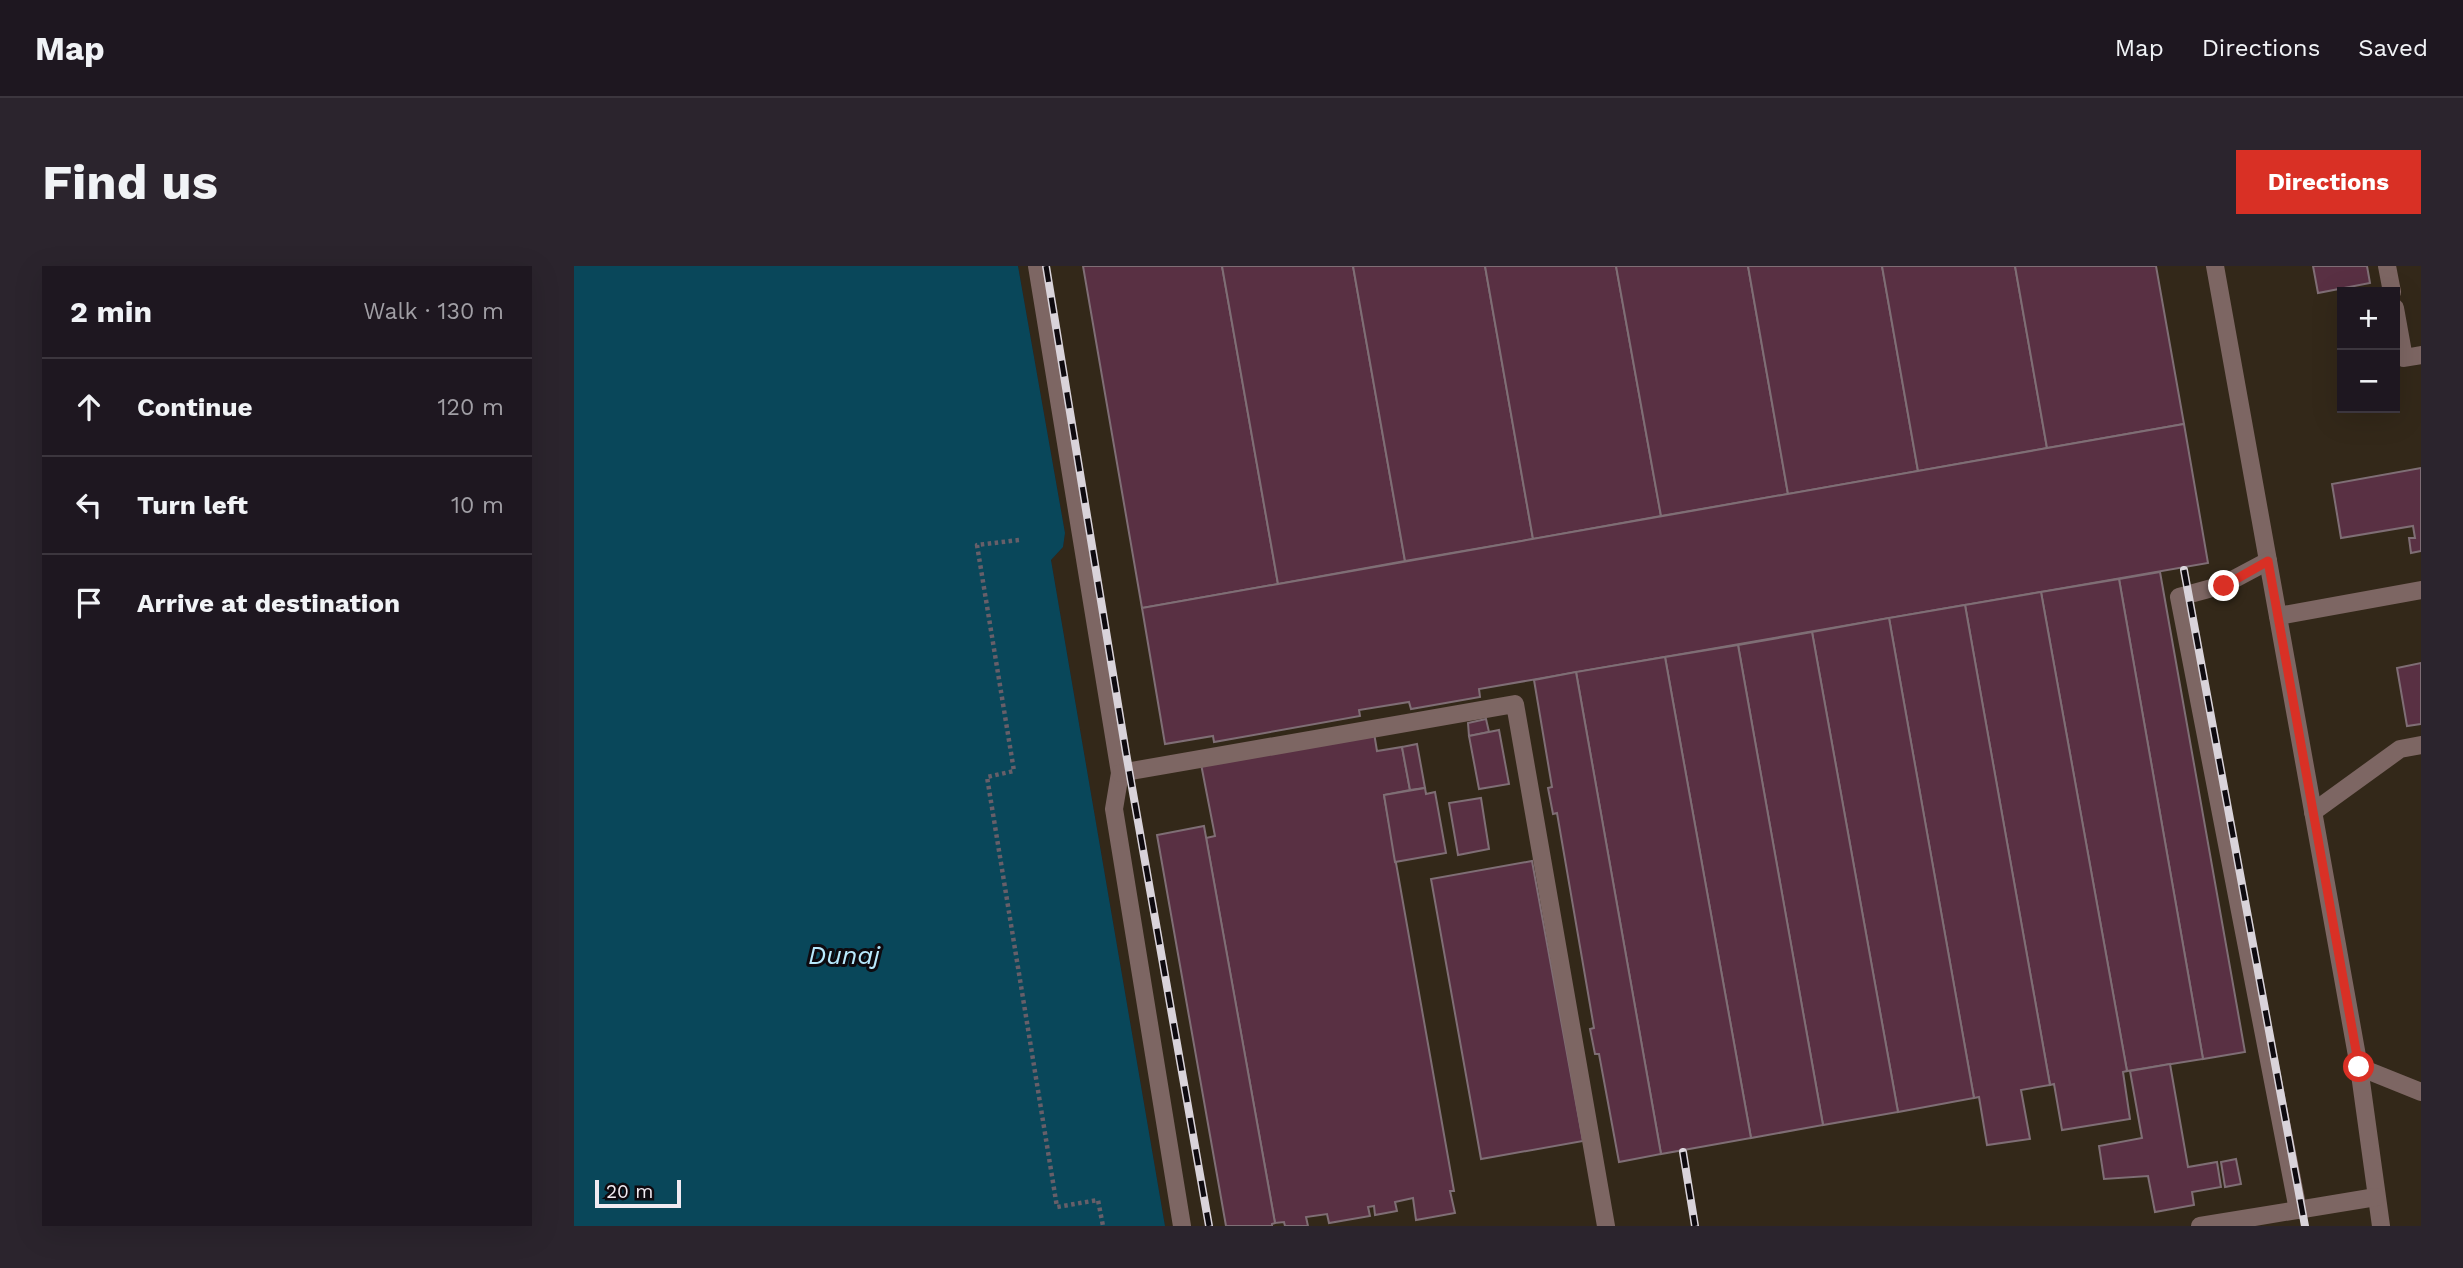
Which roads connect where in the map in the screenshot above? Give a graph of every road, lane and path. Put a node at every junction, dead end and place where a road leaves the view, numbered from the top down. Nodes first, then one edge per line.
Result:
1 (1037, 266) edge
2 (2215, 266) edge
3 (2387, 266) edge
4 (2391, 287) edge
5 (2400, 336) edge
6 (2421, 355) edge
7 (1019, 540) dead end
8 (2268, 561) junction
9 (2421, 590) edge
10 (2278, 616) junction
11 (2421, 745) edge
12 (1119, 773) junction
13 (2313, 812) junction
14 (2359, 1067) junction
15 (2421, 1091) edge
16 (2376, 1197) junction
17 (2298, 1210) junction
18 (1103, 1226) edge
19 (1182, 1226) edge
20 (1606, 1226) edge
21 (2200, 1226) edge
22 (2381, 1226) edge

1 - 12 lane
2 - 8 lane
3 - 4 lane
5 - 6 lane
7 - 18 path
8 - 10 lane
8 - 17 lane
9 - 10 lane
10 - 13 lane
11 - 13 lane
12 - 19 lane
12 - 20 lane
13 - 14 lane
14 - 15 lane
14 - 16 lane
16 - 17 lane
16 - 22 lane
17 - 21 lane

